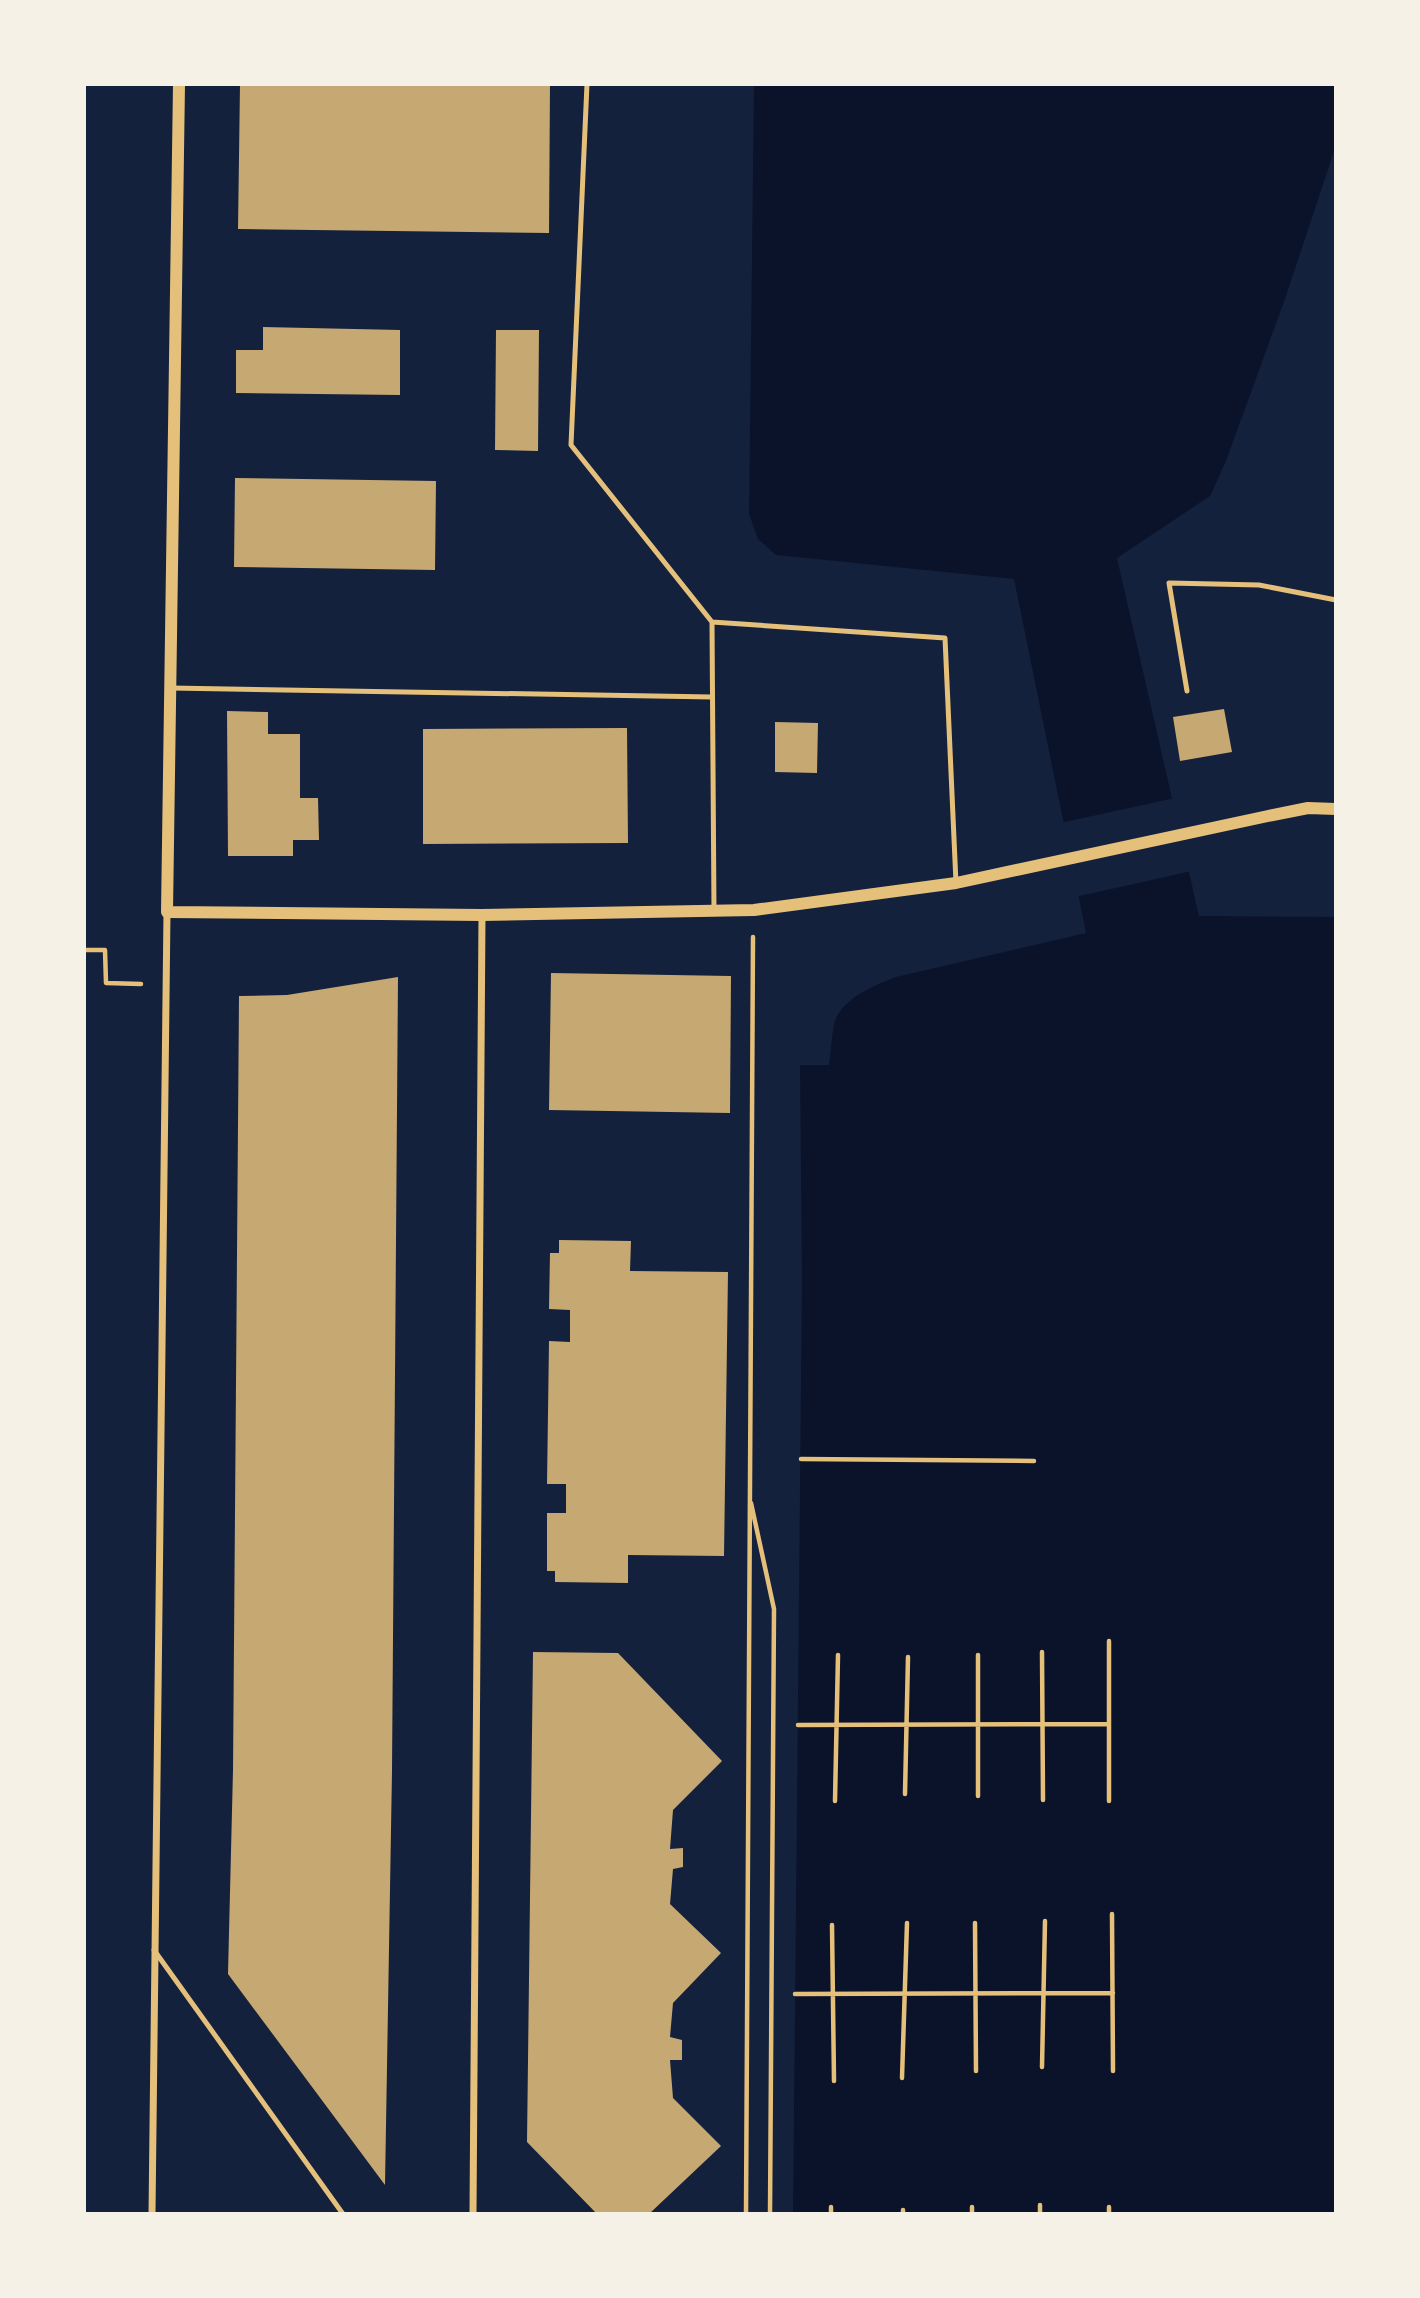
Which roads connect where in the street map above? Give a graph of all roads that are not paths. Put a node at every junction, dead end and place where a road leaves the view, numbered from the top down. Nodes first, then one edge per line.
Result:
1 (179, 84) edge
2 (587, 84) edge
3 (1336, 600) edge
4 (712, 622) junction
5 (171, 688) junction
6 (1188, 691) dead end
7 (712, 697) junction
8 (1336, 809) edge
9 (957, 883) junction
10 (714, 911) junction
11 (167, 912) junction
12 (482, 915) junction
13 (154, 1950) junction
14 (152, 2214) edge
15 (343, 2214) edge
16 (473, 2214) edge

1 - 5 street
2 - 4 lane
3 - 6 lane
4 - 7 lane
4 - 9 lane
5 - 7 lane
5 - 11 street
7 - 10 lane
8 - 9 street
9 - 10 street
10 - 12 street
11 - 12 street
11 - 13 street
12 - 16 street
13 - 14 street
13 - 15 lane

